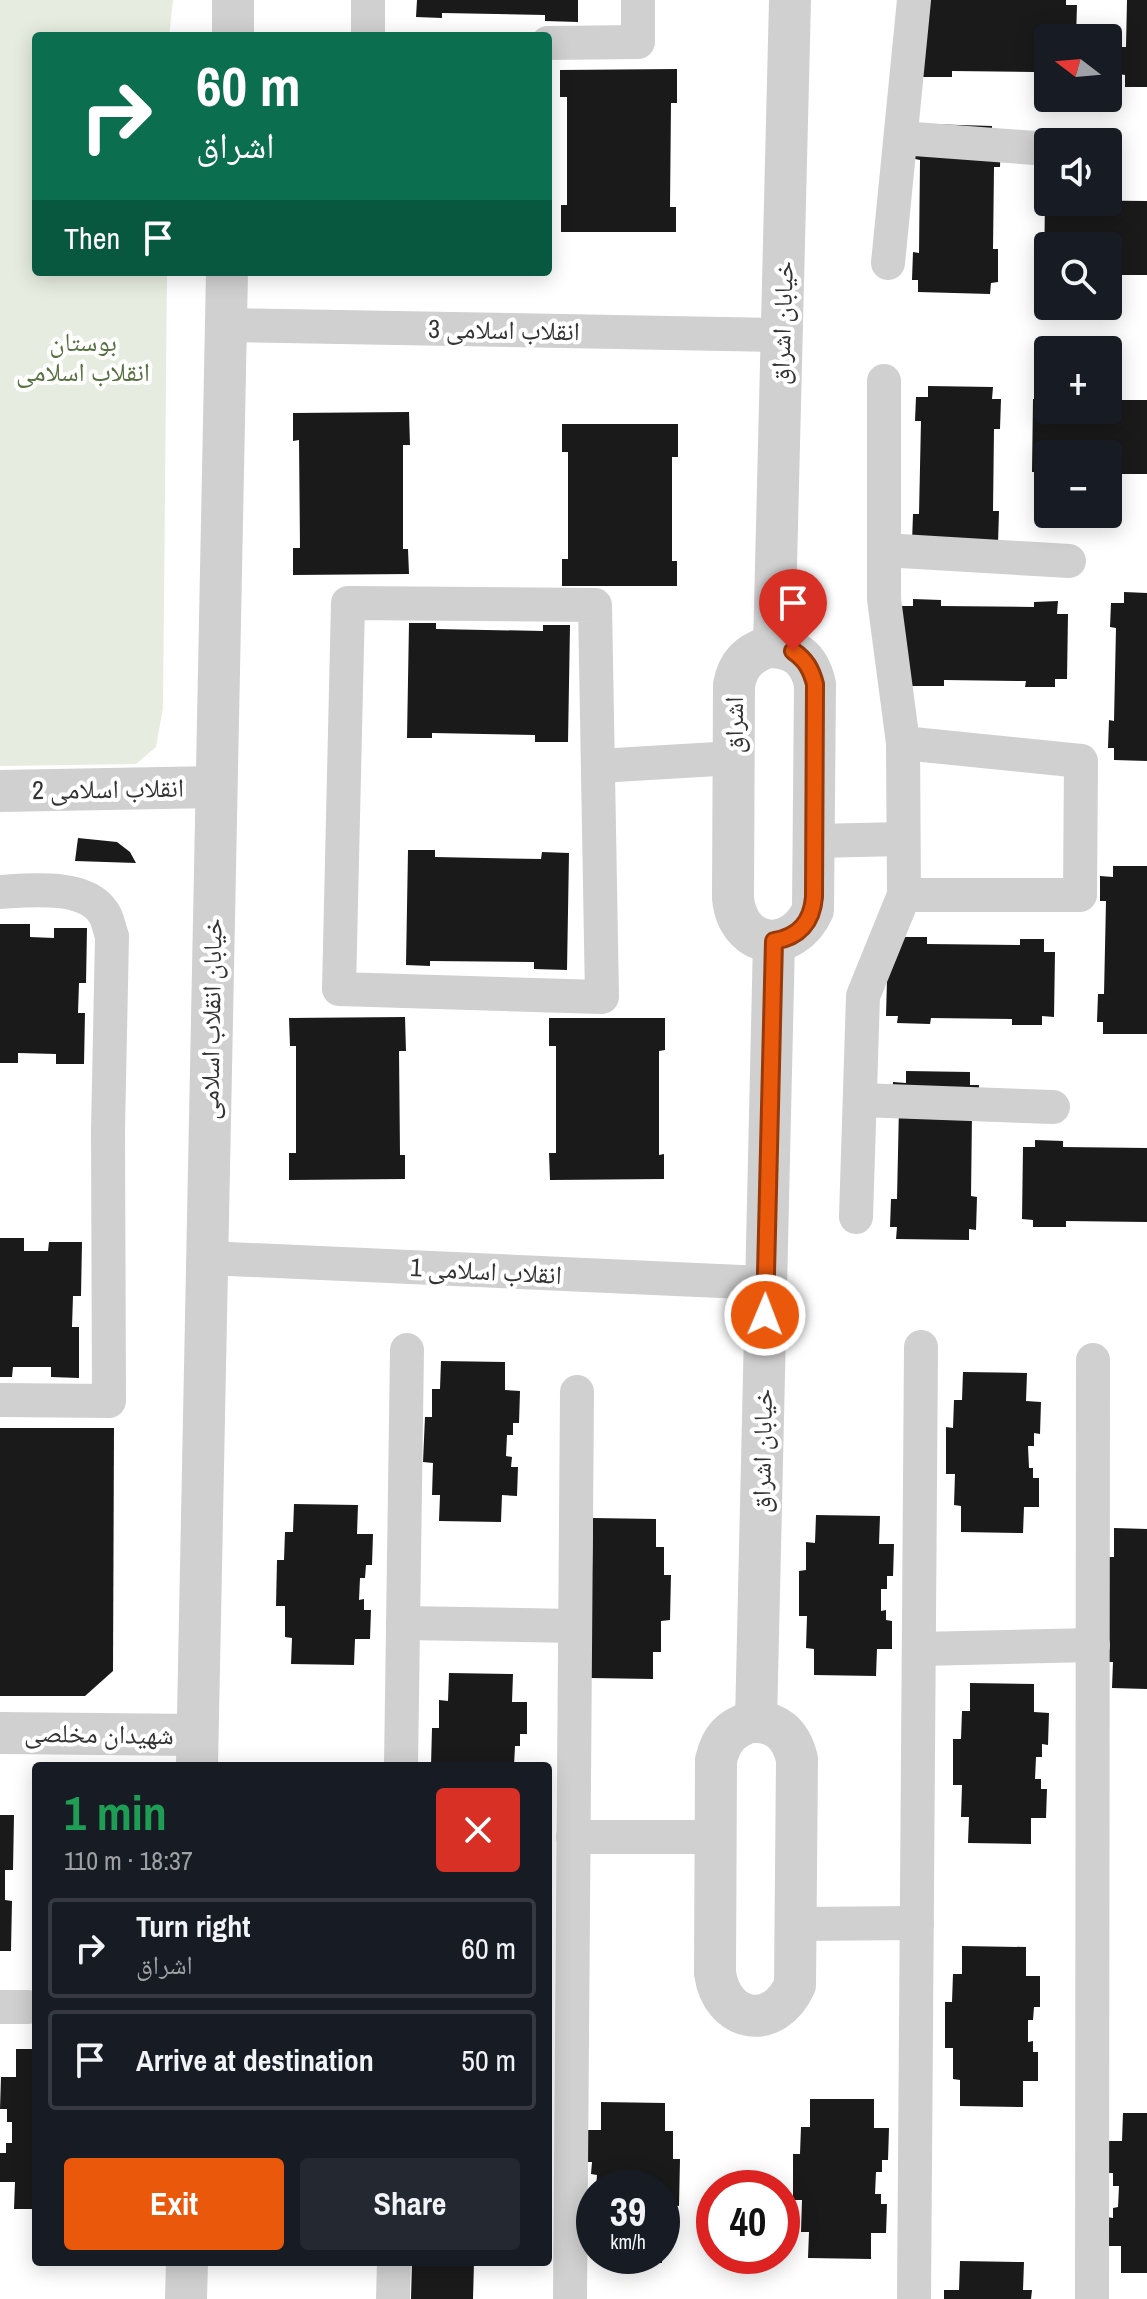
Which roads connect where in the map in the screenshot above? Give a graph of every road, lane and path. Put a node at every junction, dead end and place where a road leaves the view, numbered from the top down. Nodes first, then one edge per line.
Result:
1 (233, 0) edge
2 (368, 0) edge
3 (638, 0) edge
4 (790, 0) edge
5 (914, 0) edge
6 (233, 32) edge
7 (368, 32) edge
8 (552, 43) edge
9 (901, 138) junction
10 (1034, 148) edge
11 (888, 263) dead end
12 (227, 276) edge
13 (226, 325) junction
14 (782, 335) junction
15 (884, 381) dead end
16 (884, 550) junction
17 (1069, 561) dead end
18 (774, 647) junction
19 (903, 743) junction
20 (734, 758) junction
21 (598, 766) junction
22 (216, 787) junction
23 (0, 791) edge
24 (903, 839) junction
25 (814, 841) junction
26 (0, 892) edge
27 (904, 895) junction
28 (774, 941) junction
29 (860, 1100) junction
30 (1053, 1107) dead end
31 (856, 1217) dead end
32 (207, 1258) junction
33 (766, 1283) junction
34 (921, 1347) dead end
35 (407, 1350) dead end
36 (1093, 1360) dead end
37 (577, 1392) dead end
38 (0, 1400) edge
39 (403, 1623) junction
40 (575, 1626) junction
41 (1093, 1645) junction
42 (919, 1649) junction
43 (756, 1722) junction
44 (0, 1733) edge
45 (197, 1751) edge
46 (401, 1762) edge
47 (573, 1837) junction
48 (716, 1837) junction
49 (917, 1923) junction
50 (796, 1924) junction
51 (187, 2266) edge
52 (394, 2266) edge
53 (186, 2299) edge
54 (393, 2299) edge
55 (570, 2299) edge
56 (914, 2299) edge
57 (1092, 2299) edge

1 - 6 street
2 - 7 street
3 - 8 street
4 - 14 street, خیابان اشراق
5 - 9 street
9 - 10 street
9 - 11 street
12 - 13 street, خیابان انقلاب اسلامی
13 - 14 street, انقلاب اسلامی 3
13 - 22 street, خیابان انقلاب اسلامی
14 - 18 street, خیابان اشراق
15 - 16 street
16 - 17 street
16 - 19 street
18 - 20 street, اشراق
18 - 25 street
19 - 24 street
19 - 27 street
20 - 21 street
20 - 28 street, اشراق
21 - 21 street
22 - 23 street, انقلاب اسلامی 2
22 - 32 street, خیابان انقلاب اسلامی
24 - 25 street
24 - 27 street
25 - 28 street
26 - 38 street
27 - 29 street
28 - 33 street, خیابان اشراق
29 - 30 street
29 - 31 street
32 - 33 street, انقلاب اسلامی 1
32 - 45 street, خیابان انقلاب اسلامی
33 - 43 street, خیابان اشراق
34 - 42 street
35 - 39 street
36 - 41 street
37 - 40 street
39 - 40 street
39 - 46 street
40 - 47 street
41 - 42 street
41 - 57 street
42 - 49 street
43 - 48 street
43 - 50 street
44 - 45 street, شهیدان مخلصی
47 - 48 street
47 - 55 street
48 - 50 street
49 - 50 street
49 - 56 street
51 - 53 street
52 - 54 street

